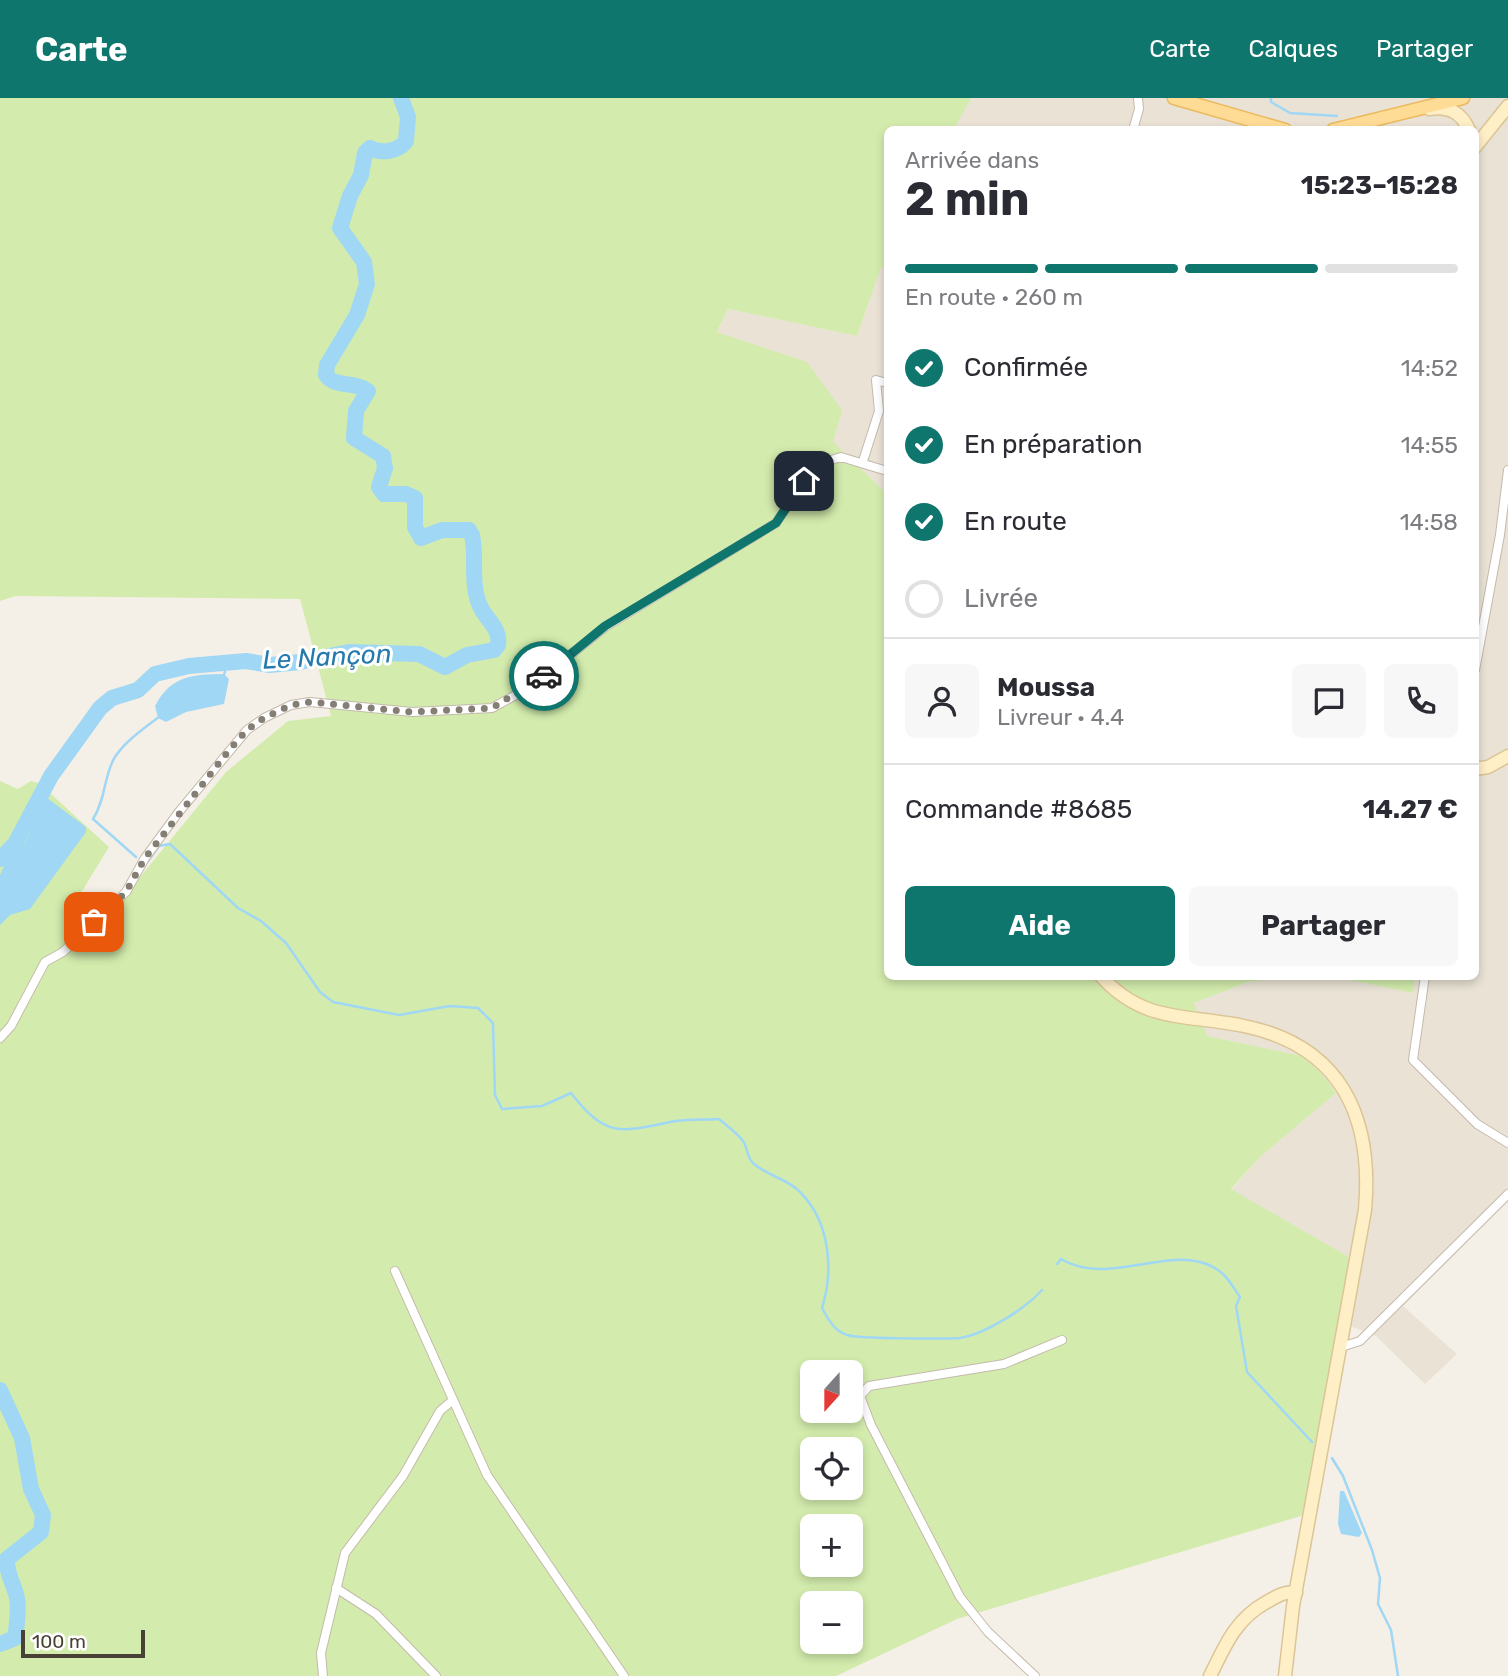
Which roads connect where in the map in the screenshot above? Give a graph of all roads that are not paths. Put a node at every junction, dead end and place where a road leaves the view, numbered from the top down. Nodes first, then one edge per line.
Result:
1 (1138, 98) edge
2 (1174, 98) edge
3 (1463, 98) edge
4 (1508, 106) edge
5 (1354, 125) junction
6 (1134, 126) edge
7 (1271, 126) edge
8 (1350, 126) edge
9 (1467, 126) edge
10 (1479, 142) edge
11 (884, 382) edge
12 (863, 461) junction
13 (884, 470) edge
14 (1508, 470) edge
15 (1504, 536) edge
16 (1479, 652) edge
17 (1508, 756) edge
18 (1479, 768) edge
19 (1106, 980) edge
20 (1424, 980) edge
21 (0, 1038) edge
22 (1508, 1143) edge
23 (1508, 1194) edge
24 (395, 1271) dead end
25 (1062, 1340) dead end
26 (1341, 1347) junction
27 (453, 1400) junction
28 (336, 1588) junction
29 (1295, 1600) junction
30 (323, 1676) edge
31 (436, 1676) edge
32 (624, 1676) edge
33 (1035, 1676) edge
34 (1210, 1676) edge
35 (1285, 1676) edge

1 - 6 street
2 - 7 main road
3 - 5 main road
4 - 10 main road
5 - 8 main road
5 - 9 main road
11 - 12 street
12 - 13 street
12 - 21 street
14 - 15 street
15 - 16 street
17 - 18 main road
19 - 26 main road
20 - 22 street
23 - 26 street
24 - 27 street
25 - 33 street
26 - 29 main road
27 - 28 street
27 - 32 street
28 - 30 street
28 - 31 street
29 - 34 main road
29 - 35 main road

